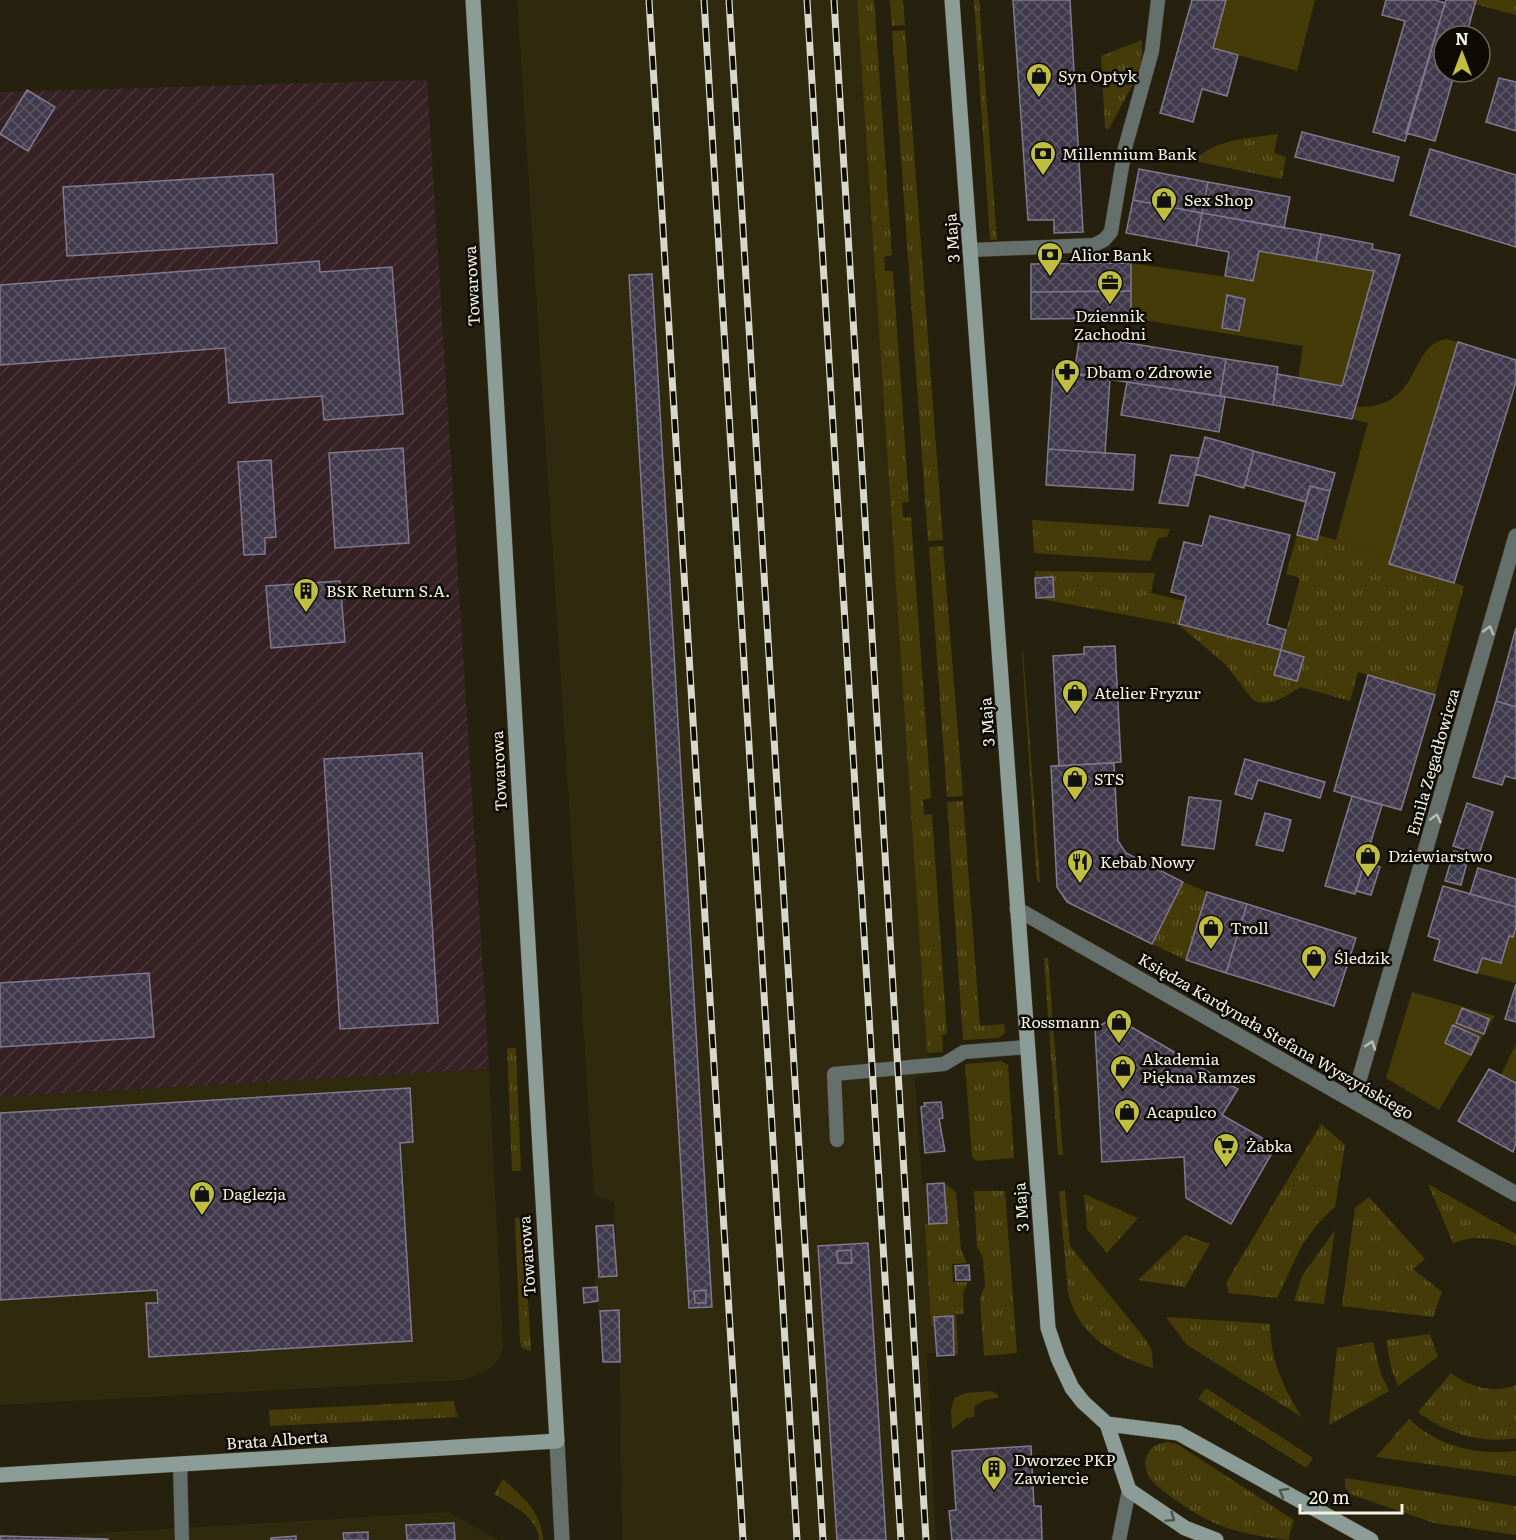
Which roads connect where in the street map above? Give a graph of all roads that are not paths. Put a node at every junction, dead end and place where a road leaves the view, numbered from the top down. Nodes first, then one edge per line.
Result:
1 (473, 0) edge
2 (952, 0) edge
3 (1158, 0) edge
4 (971, 250) junction
5 (1516, 536) edge
6 (1017, 909) junction
7 (1027, 1047) junction
8 (1353, 1101) junction
9 (837, 1140) dead end
10 (1516, 1194) edge
11 (1107, 1424) junction
12 (557, 1441) junction
13 (180, 1464) junction
14 (0, 1475) edge
15 (1129, 1490) junction
16 (182, 1540) edge
17 (562, 1540) edge
18 (1119, 1540) edge
19 (1216, 1540) edge
20 (1371, 1540) edge

1 - 12 street, Towarowa
2 - 4 street, 3 Maja
3 - 4 lane
4 - 6 street, 3 Maja
8 -> 5 street, Emila Zegadłowicza
6 - 7 street, 3 Maja
6 - 8 street, Księdza Kardynała Stefana Wyszyńskiego
7 - 9 lane
7 - 11 street, 3 Maja
8 - 10 street, Księdza Kardynała Stefana Wyszyńskiego
11 - 15 street, 3 Maja
20 -> 11 street
12 - 13 street, Brata Alberta
12 - 17 street, Towarowa
13 - 14 street, Brata Alberta
13 - 16 lane
15 - 18 lane
15 -> 19 street

